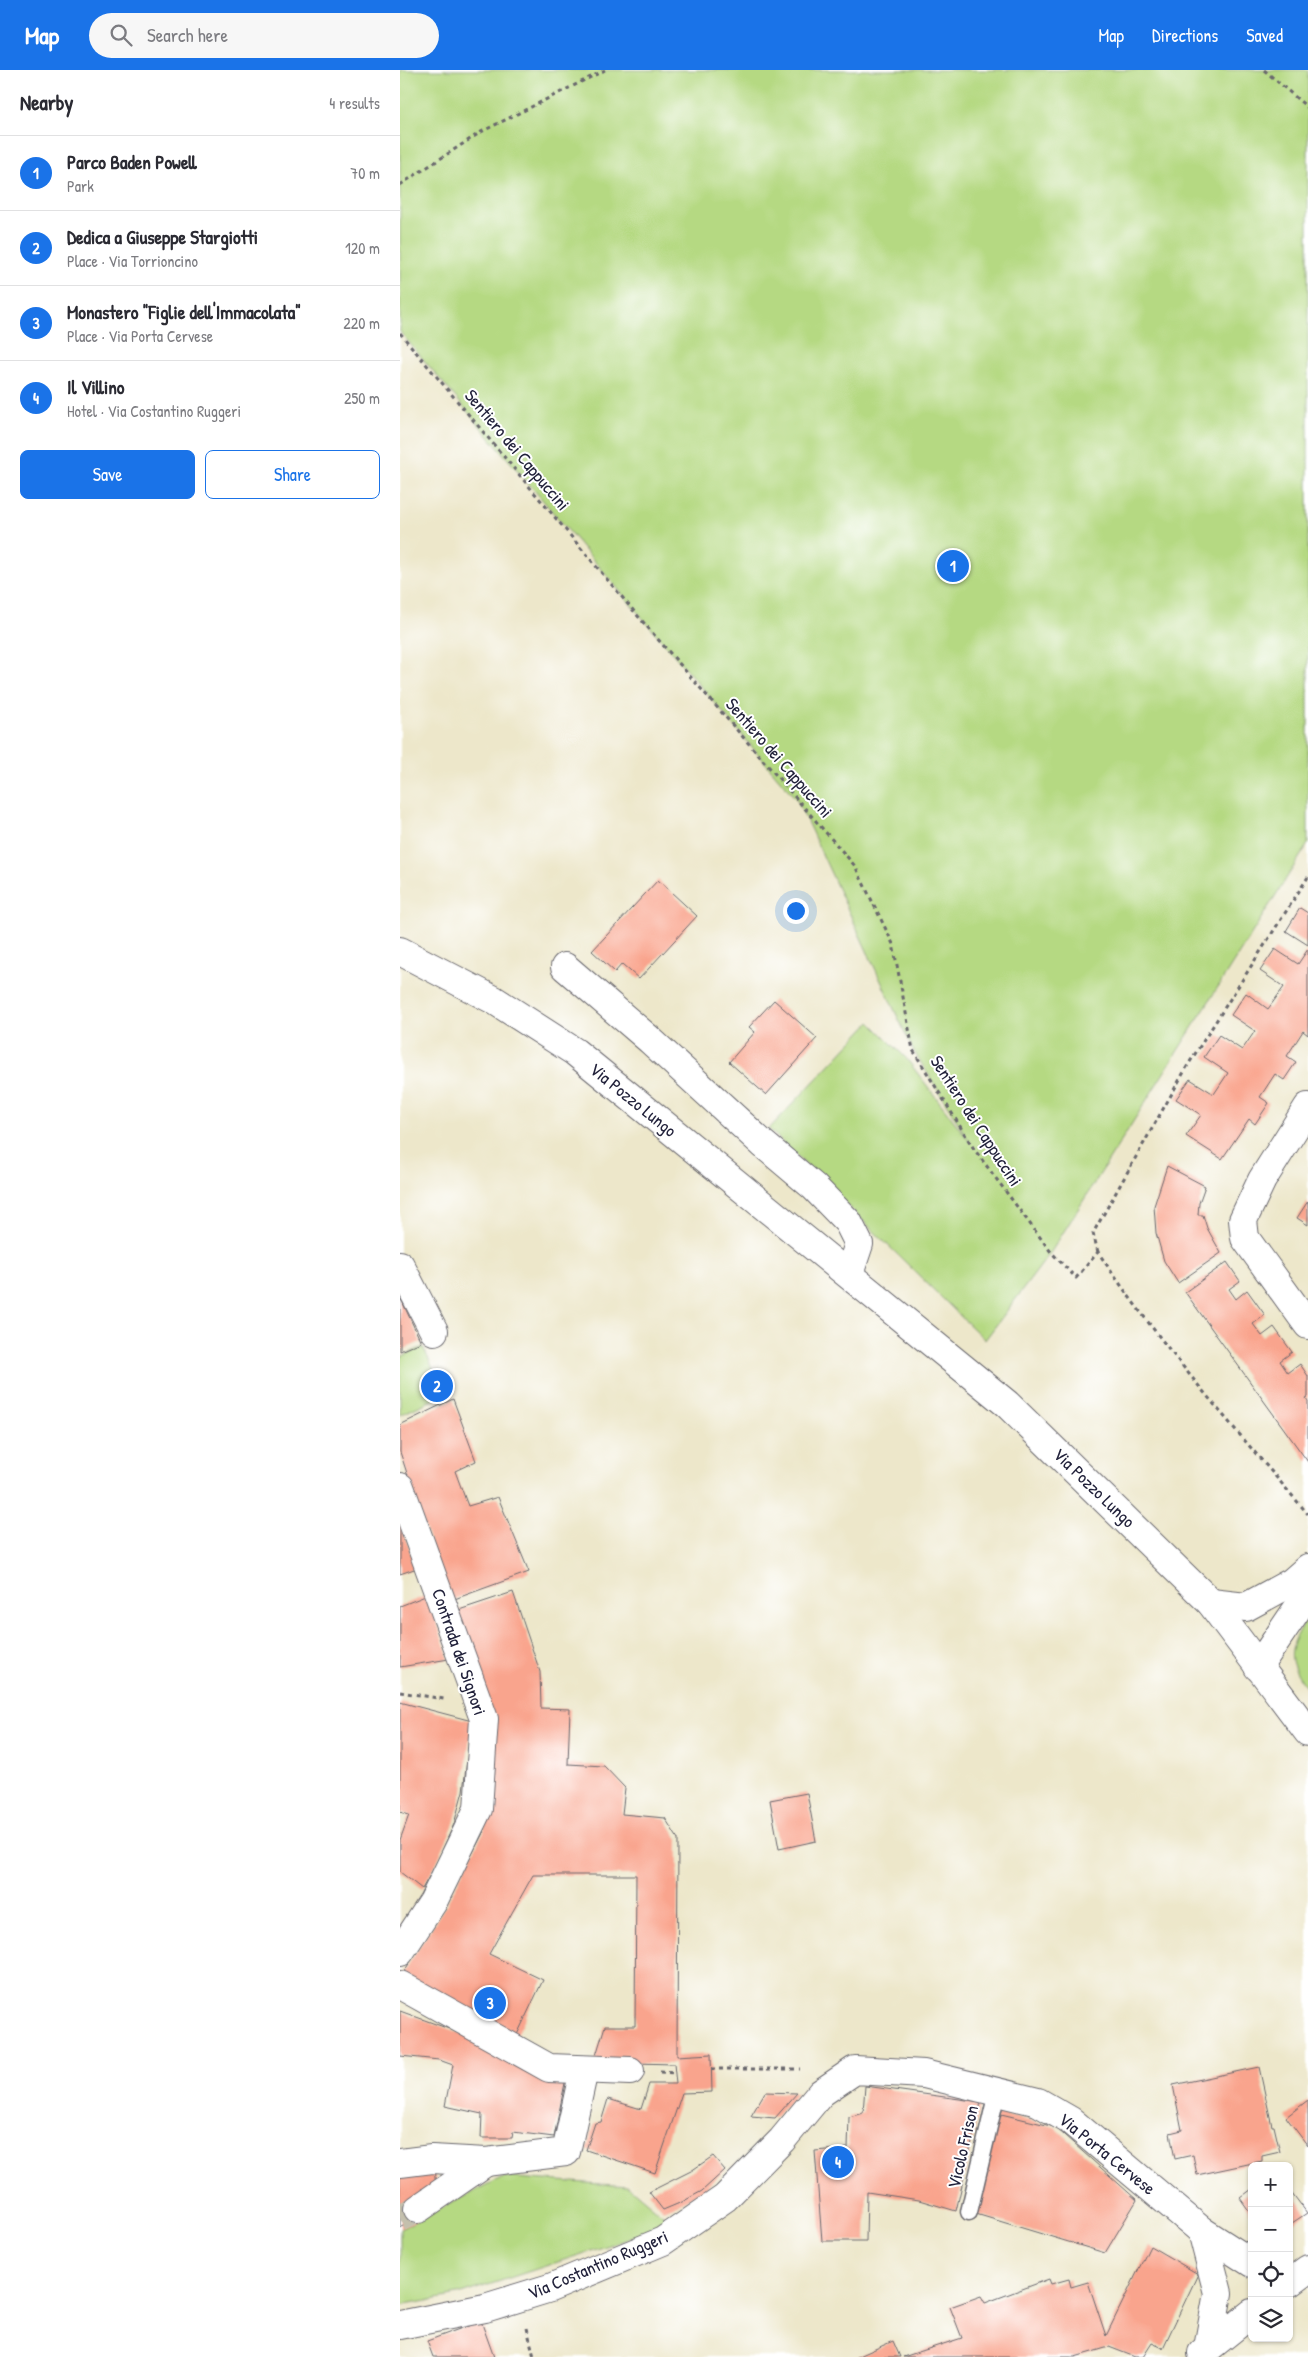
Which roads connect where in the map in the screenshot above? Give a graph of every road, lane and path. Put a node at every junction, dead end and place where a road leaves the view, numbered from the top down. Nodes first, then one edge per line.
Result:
1 (605, 70) edge
2 (1264, 70) edge
3 (1308, 108) edge
4 (400, 185) edge
5 (400, 333) edge
6 (1308, 877) edge
7 (400, 951) edge
8 (565, 968) dead end
9 (1308, 1107) edge
10 (1098, 1252) junction
11 (400, 1265) edge
12 (848, 1274) junction
13 (1308, 1325) edge
14 (434, 1331) dead end
15 (400, 1488) edge
16 (1308, 1514) edge
17 (1308, 1568) edge
18 (1308, 1593) edge
19 (1211, 1602) junction
20 (1258, 1668) junction
21 (400, 1692) edge
22 (480, 1705) junction
23 (1308, 1732) edge
24 (400, 1952) edge
25 (400, 1985) edge
26 (711, 2068) dead end
27 (801, 2069) dead end
28 (584, 2070) junction
29 (855, 2070) joint
30 (630, 2071) dead end
31 (997, 2092) junction
32 (486, 2162) junction
33 (400, 2163) edge
34 (418, 2209) tunnel mouth
35 (969, 2212) dead end
36 (1202, 2232) junction
37 (1248, 2261) edge
38 (1308, 2269) edge
39 (1293, 2280) edge
40 (1248, 2316) edge
41 (400, 2325) edge
42 (1203, 2352) edge

1 - 4 path
2 - 3 path
5 - 10 path, Sentiero dei Cappuccini
6 - 10 path
7 - 12 street, Via Pozzo Lungo
8 - 12 street
9 - 13 street
10 - 16 path
11 - 14 street
12 - 19 street, Via Pozzo Lungo
15 - 22 street, Contrada dei Signori
17 - 19 street
18 - 20 street
19 - 20 street, Via Pozzo Lungo
20 - 23 street, Via Pozzo Lungo
21 - 22 path
22 - 24 street, Contrada dei Signori
25 - 28 street
26 - 27 path
28 - 30 street
28 - 32 street
29 - 31 street, Via Porta Cervese
29 - 41 street, Via Costantino Ruggeri
31 - 35 lane, Vicolo Frison
31 - 36 street, Via Porta Cervese
32 - 33 street
32 - 34 street
36 - 37 street, Via Porta Cervese
36 - 42 street
38 - 39 street
40 - 42 street

